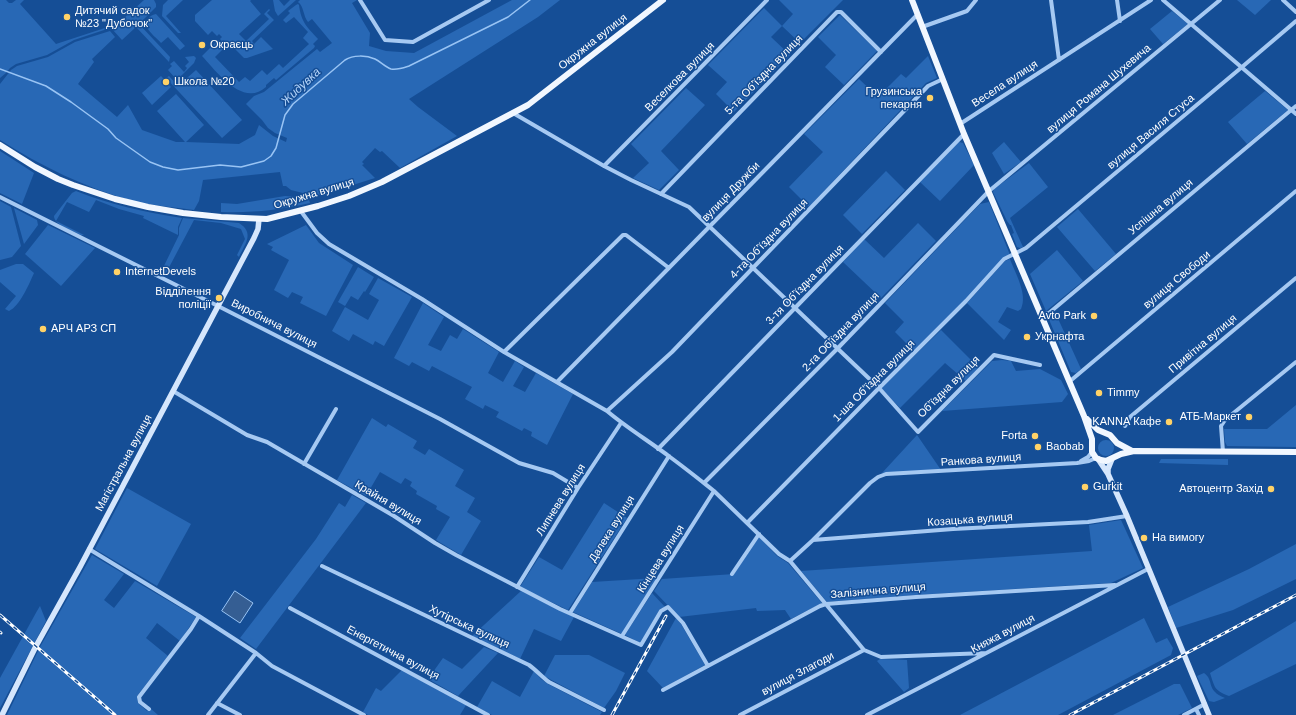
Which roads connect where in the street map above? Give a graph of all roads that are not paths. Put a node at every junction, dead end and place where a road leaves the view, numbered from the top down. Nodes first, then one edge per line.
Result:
1 (360, 0) edge
2 (489, 0) edge
3 (663, 0) edge
4 (767, 0) edge
5 (912, 0) edge
6 (976, 0) edge
7 (1051, 0) edge
8 (1117, 0) edge
9 (1151, 0) edge
10 (1163, 0) edge
11 (1220, 0) edge
12 (1283, 0) edge
13 (1296, 12) edge
14 (917, 15) junction
15 (1120, 21) junction
16 (1296, 21) edge
17 (1192, 24) junction
18 (922, 27) junction
19 (881, 52) junction
20 (1059, 60) junction
21 (1242, 68) junction
22 (943, 80) junction
23 (1296, 106) edge
24 (1292, 110) junction
25 (513, 113) junction
26 (1296, 114) edge
27 (960, 124) junction
28 (964, 134) junction
29 (0, 145) edge
30 (604, 166) junction
31 (989, 191) junction
32 (1296, 191) edge
33 (661, 194) junction
34 (0, 197) edge
35 (300, 210) junction
36 (259, 218) junction
37 (710, 226) junction
38 (1015, 254) junction
39 (669, 268) junction
40 (753, 268) junction
41 (1296, 278) edge
42 (218, 306) junction
43 (796, 308) junction
44 (1041, 315) junction
45 (837, 349) junction
46 (504, 352) junction
47 (1296, 362) edge
48 (1040, 365) dead end
49 (557, 382) junction
50 (1069, 382) junction
51 (879, 388) junction
52 (173, 391) junction
53 (336, 409) dead end
54 (607, 411) junction
55 (1084, 416) junction
56 (621, 423) junction
57 (1125, 426) dead end
58 (1106, 435) junction
59 (1117, 443) junction
60 (1092, 445) junction
61 (658, 448) junction
62 (1134, 451) junction
63 (1092, 452) junction
64 (1223, 452) junction
65 (1296, 452) edge
66 (669, 456) junction
67 (1114, 458) junction
68 (1097, 459) junction
69 (1077, 463) junction
70 (304, 464) junction
71 (1108, 474) junction
72 (704, 483) junction
73 (578, 488) junction
74 (714, 491) junction
75 (1127, 516) junction
76 (747, 522) junction
77 (759, 534) junction
78 (813, 540) junction
79 (90, 549) junction
80 (790, 561) junction
81 (322, 566) dead end
82 (1148, 569) junction
83 (732, 574) dead end
84 (1115, 585) junction
85 (517, 587) junction
86 (826, 604) junction
87 (290, 608) dead end
88 (570, 613) junction
89 (199, 616) junction
90 (622, 636) junction
91 (864, 650) junction
92 (256, 653) junction
93 (986, 653) junction
94 (708, 666) junction
95 (663, 690) dead end
96 (217, 703) junction
97 (1205, 704) junction
98 (149, 709) dead end
99 (1196, 709) junction
100 (604, 710) dead end
101 (2, 715) edge
102 (208, 715) edge
103 (240, 715) edge
104 (364, 715) edge
105 (488, 715) edge
106 (740, 715) edge
107 (867, 715) edge
108 (1184, 715) edge
109 (1199, 715) edge
110 (1209, 715) edge

1 - 2 street
3 - 25 main road, Окружна вулиця
4 - 30 street, Веселкова вулиця
5 - 14 main road
6 - 18 street
7 - 20 street
8 - 15 street
9 - 15 street, Весела вулиця
10 - 17 street
11 - 17 street, вулиця Романа Шухевича
12 - 13 street
14 - 18 main road
14 - 19 street, вулиця Дружби
15 - 20 street, Весела вулиця
16 - 21 street, вулиця Василя Стуса
17 - 21 street
17 - 31 street, вулиця Романа Шухевича
18 - 22 main road
19 - 33 street, 5-та Обʼїздна вулиця
19 - 37 street, вулиця Дружби
20 - 27 street, Весела вулиця
21 - 24 street
21 - 38 street, вулиця Василя Стуса
22 - 27 main road
22 - 40 street, 4-та Обʼїздна вулиця
23 - 24 street, Успішна вулиця
24 - 26 street
24 - 44 street, Успішна вулиця
25 - 30 street
25 - 35 main road, Окружна вулиця
27 - 28 main road
28 - 31 main road
28 - 43 street, 3-тя Обʼїздна вулиця
29 - 36 main road, Окружна вулиця
30 - 33 street
31 - 38 main road
31 - 45 street, 2-га Обʼїздна вулиця
32 - 50 street, вулиця Свободи
33 - 37 street
34 - 42 street, Виробнича вулиця
35 - 36 main road, Окружна вулиця
35 - 46 street
36 - 42 street, Магістральна вулиця
37 - 39 street, вулиця Дружби
37 - 40 street
38 - 44 main road
38 - 51 street, 1-ша Обʼїздна вулиця
39 - 46 street
39 - 49 street, вулиця Дружби
40 - 43 street
40 - 54 street, 4-та Обʼїздна вулиця
41 - 57 street, Привітна вулиця
42 - 52 street, Магістральна вулиця
42 - 73 street, Виробнича вулиця
43 - 45 street
43 - 61 street, 3-тя Обʼїздна вулиця
44 - 50 main road
45 - 51 street
45 - 72 street, 2-га Обʼїздна вулиця
46 - 49 street
47 - 64 street
48 - 51 street, Обʼїздна вулиця
49 - 54 street
50 - 55 main road
51 - 76 street, 1-ша Обʼїздна вулиця
52 - 70 street, Крайня вулиця
52 - 79 street, Магістральна вулиця
53 - 70 street
54 - 56 street
55 - 58 main road
55 - 60 main road
56 - 61 street
56 - 73 street, Липнева вулиця
58 - 59 main road
58 - 60 main road
59 - 62 main road
59 - 67 main road
60 - 63 main road
61 - 66 street
62 - 64 main road
62 - 67 main road
63 - 68 main road
63 - 69 street
64 - 65 main road
66 - 72 street
66 - 88 street, Далека вулиця
67 - 68 main road
67 - 71 street
68 - 69 street, Ранкова вулиця
68 - 71 street
69 - 78 street, Ранкова вулиця
70 - 85 street, Крайня вулиця
71 - 75 street
72 - 74 street
73 - 85 street, Липнева вулиця
74 - 76 street
74 - 90 street, Кінцева вулиця
75 - 78 street, Козацька вулиця
75 - 82 street
76 - 77 street
77 - 80 street
77 - 83 street
78 - 80 street
79 - 89 street
79 - 101 street, Магістральна вулиця
80 - 86 street
81 - 100 street, Хутірська вулиця
82 - 84 street, Княжа вулиця
82 - 97 street
84 - 86 street, Залізнична вулиця
84 - 93 street, Княжа вулиця
85 - 88 street, Крайня вулиця
86 - 91 street
86 - 94 street, Залізнична вулиця
87 - 105 street, Енергетична вулиця
88 - 90 street, Крайня вулиця
89 - 92 street
89 - 98 street
90 - 94 street, Крайня вулиця
91 - 93 street
91 - 106 street, вулиця Злагоди
92 - 96 street
92 - 104 street
93 - 107 street, Княжа вулиця
94 - 95 street, Залізнична вулиця
96 - 102 street
96 - 103 street
97 - 99 street
97 - 110 street
99 - 108 street
99 - 109 street

